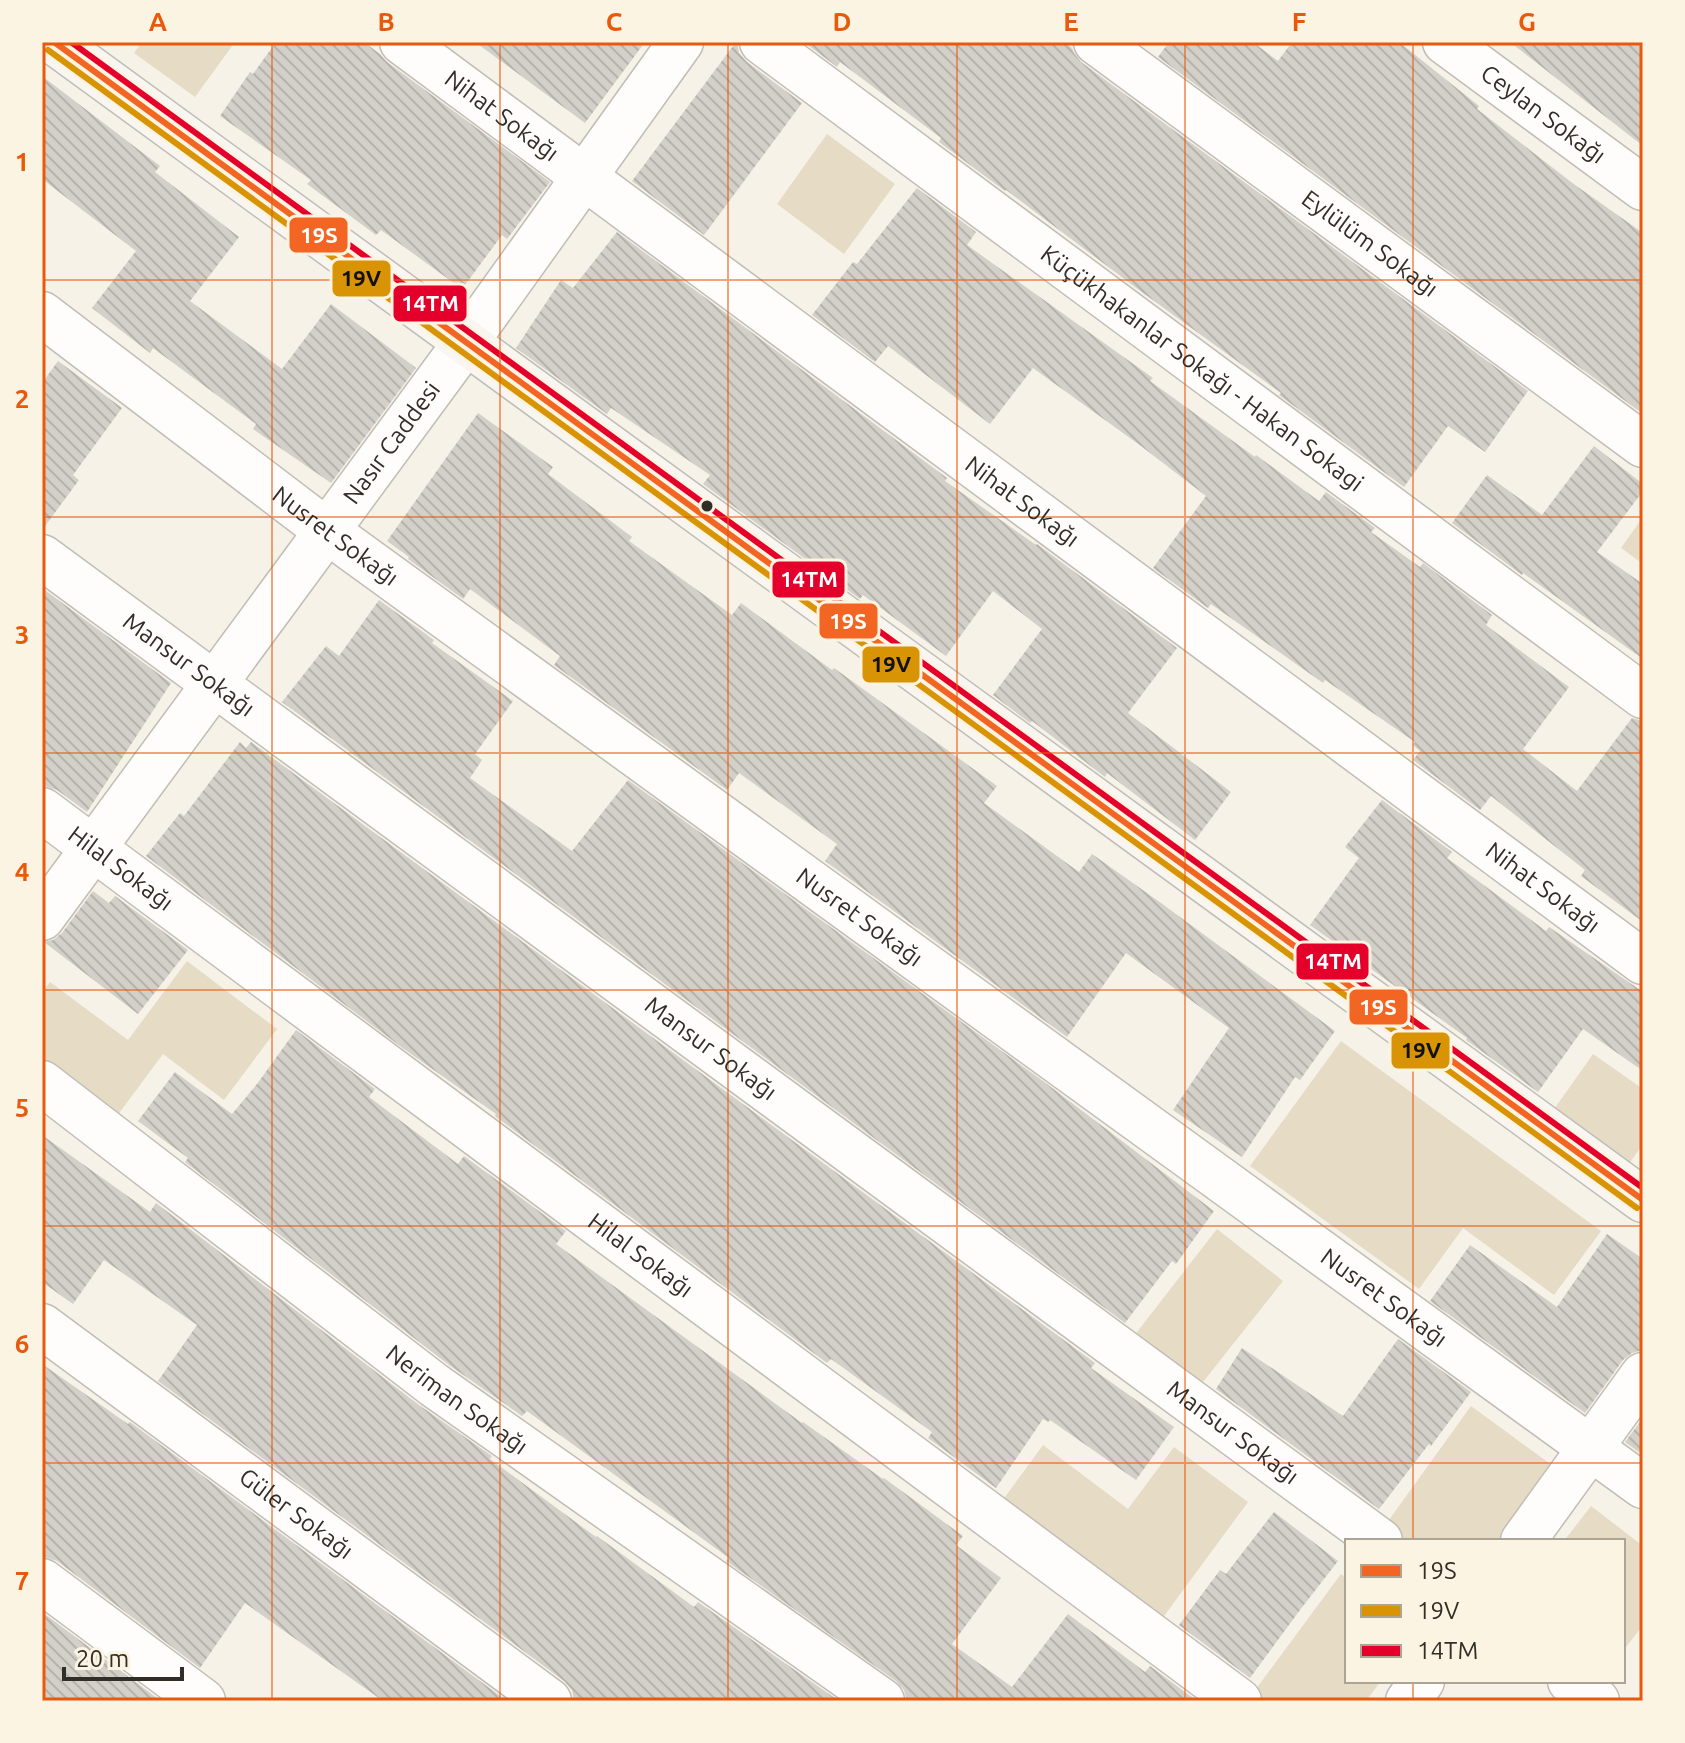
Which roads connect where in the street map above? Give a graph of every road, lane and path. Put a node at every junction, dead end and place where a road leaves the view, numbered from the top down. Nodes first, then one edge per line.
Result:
1 (54, 42) edge
2 (402, 42) edge
3 (681, 42) edge
4 (762, 42) edge
5 (1096, 42) edge
6 (1445, 42) edge
7 (584, 177) junction
8 (1643, 188) edge
9 (42, 314) edge
10 (466, 342) junction
11 (1643, 445) edge
12 (327, 531) junction
13 (42, 557) edge
14 (214, 685) junction
15 (1643, 696) edge
16 (42, 810) edge
17 (93, 848) junction
18 (42, 918) edge
19 (1643, 962) edge
20 (42, 1083) edge
21 (1643, 1200) edge
22 (42, 1326) edge
23 (1643, 1375) edge
24 (1591, 1448) junction
25 (1643, 1486) edge
26 (1377, 1539) edge
27 (1524, 1539) edge
28 (42, 1581) edge
29 (1421, 1683) edge
30 (1573, 1683) edge
31 (203, 1701) edge
32 (549, 1701) edge
33 (882, 1701) edge
34 (1239, 1701) edge
35 (1408, 1701) edge
36 (1597, 1701) edge

1 - 10 street
2 - 7 street, Nihat Sokağı
3 - 7 street, Nasır Caddesi
4 - 15 street, Küçükhakanlar Sokağı - Hakan Sokagi
5 - 11 street, Eylülüm Sokağı
6 - 8 street, Ceylan Sokağı
7 - 10 street, Nasır Caddesi
7 - 19 street, Nihat Sokağı
9 - 12 street, Nusret Sokağı
10 - 12 street, Nasır Caddesi
10 - 21 street
12 - 14 street, Nasır Caddesi
12 - 24 street, Nusret Sokağı
13 - 14 street, Mansur Sokağı
14 - 17 street, Nasır Caddesi
14 - 26 street, Mansur Sokağı
16 - 17 street, Hilal Sokağı
17 - 18 street, Nasır Caddesi
17 - 34 street, Hilal Sokağı
20 - 33 street, Neriman Sokağı
22 - 32 street, Güler Sokağı
23 - 24 street
24 - 25 street, Nusret Sokağı
24 - 27 street
28 - 31 street
29 - 35 street
30 - 36 street

